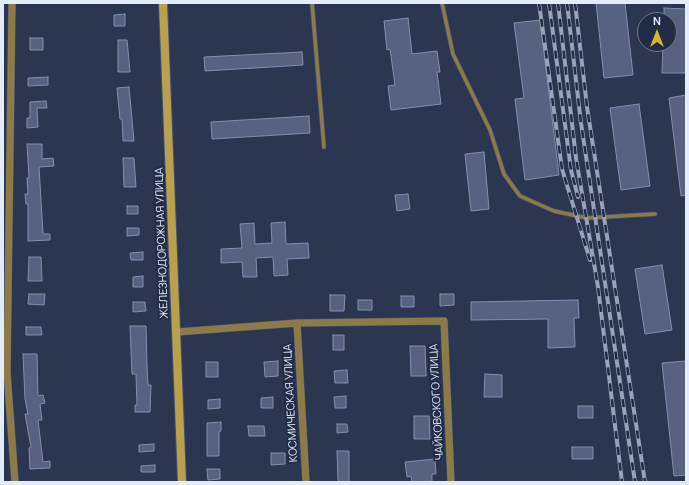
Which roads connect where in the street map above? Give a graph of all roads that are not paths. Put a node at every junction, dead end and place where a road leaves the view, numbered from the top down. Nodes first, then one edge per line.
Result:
1 (12, 3) edge
2 (163, 3) edge
3 (312, 3) edge
4 (442, 3) edge
5 (324, 147) dead end
6 (655, 214) dead end
7 (297, 323) junction
8 (177, 332) junction
9 (15, 482) edge
10 (182, 482) edge
11 (306, 482) edge
12 (451, 482) edge

1 - 9 street
2 - 8 street, ЖЕЛЕЗНОДОРОЖНАЯ УЛИЦА
3 - 5 lane
4 - 6 lane
7 - 8 street
7 - 11 street, КОСМИЧЕСКАЯ УЛИЦА
7 - 12 street, ЧАЙКОВСКОГО УЛИЦА
8 - 10 street, ЖЕЛЕЗНОДОРОЖНАЯ УЛИЦА

